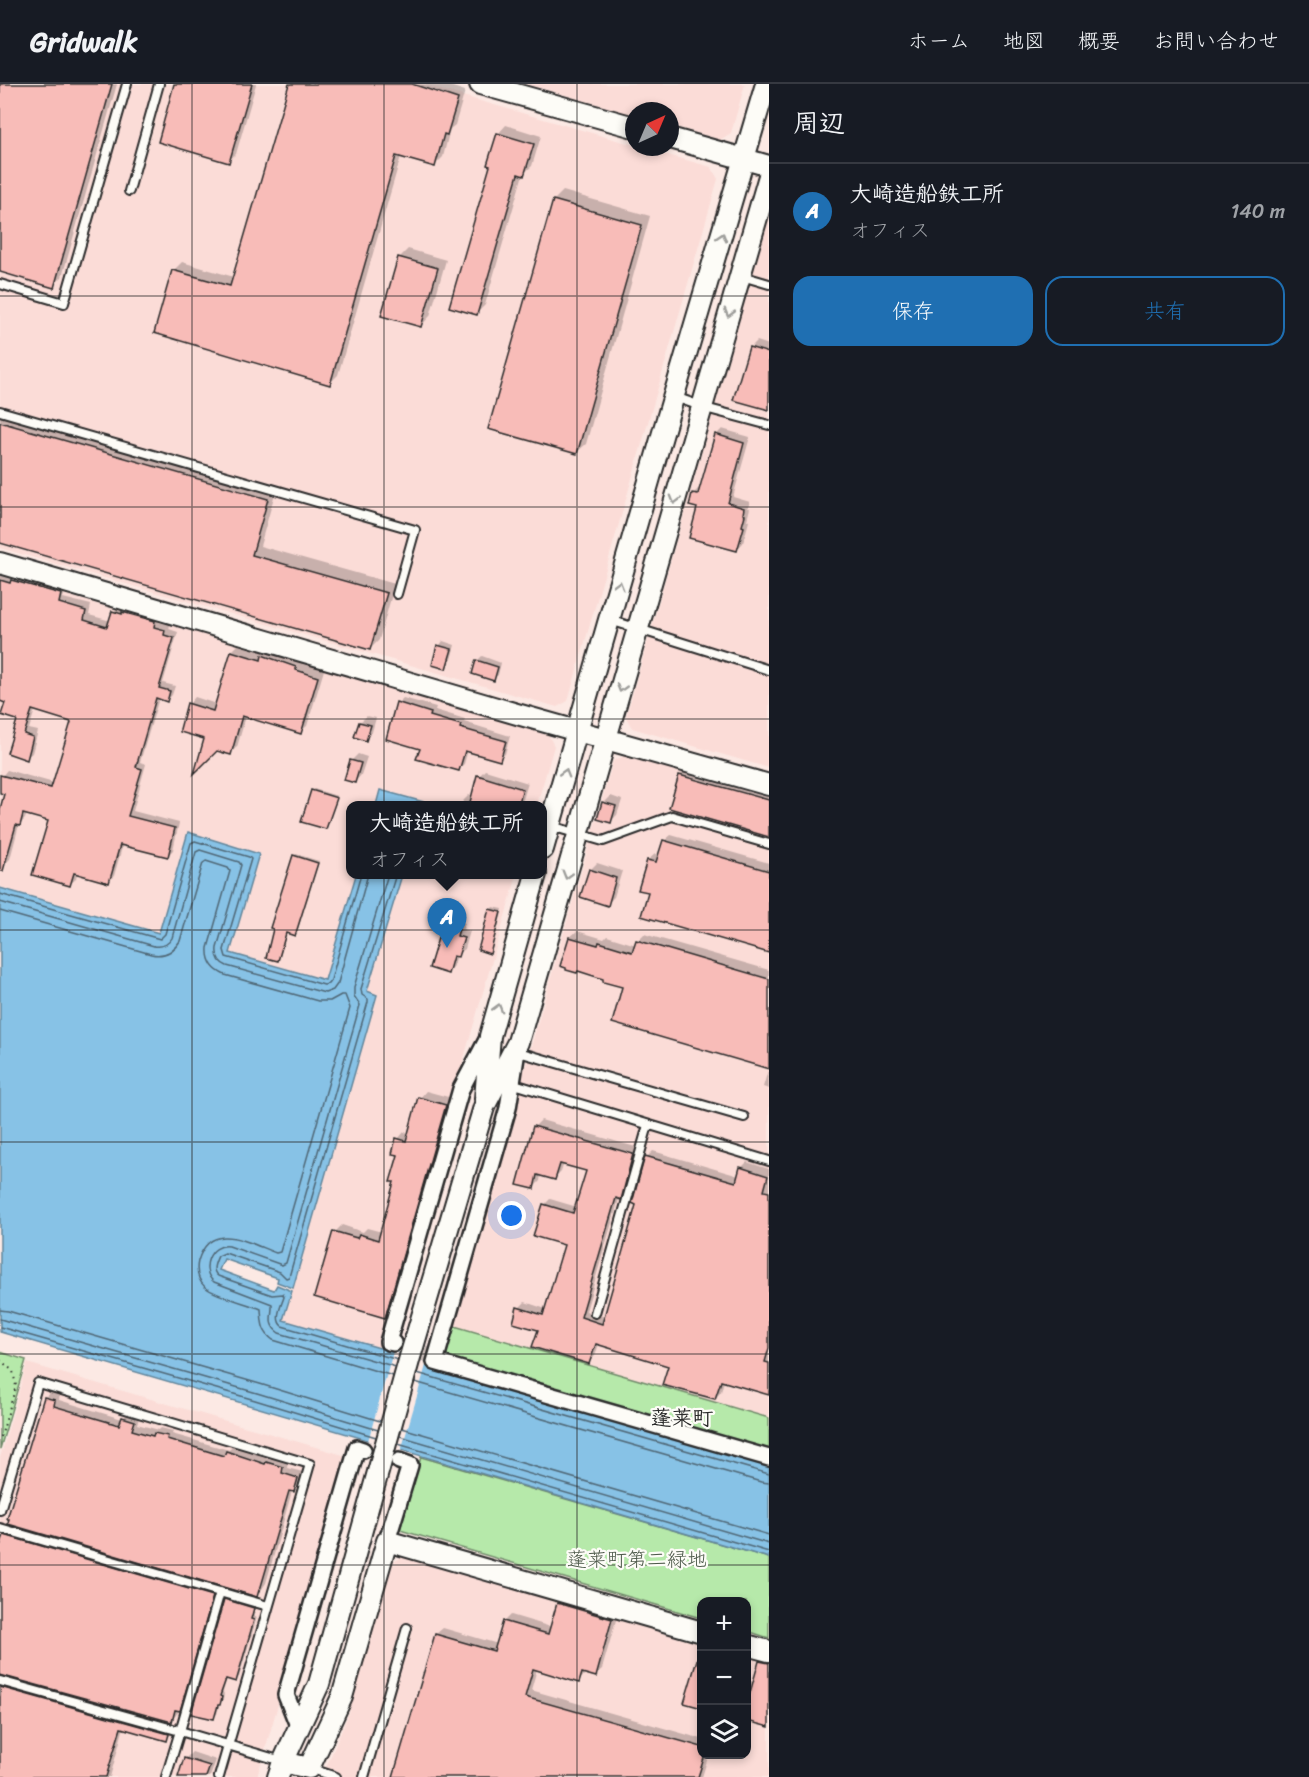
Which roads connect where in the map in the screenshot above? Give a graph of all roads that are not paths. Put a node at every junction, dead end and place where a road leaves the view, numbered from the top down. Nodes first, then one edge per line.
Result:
1 (127, 84) edge
2 (159, 84) edge
3 (480, 84) edge
4 (766, 84) edge
5 (625, 125) edge
6 (679, 141) edge
7 (745, 159) junction
8 (769, 166) edge
9 (769, 176) edge
10 (129, 190) dead end
11 (740, 275) junction
12 (0, 284) edge
13 (769, 284) edge
14 (673, 397) junction
15 (702, 406) junction
16 (0, 411) edge
17 (769, 425) edge
18 (0, 563) edge
19 (397, 594) dead end
20 (609, 620) junction
21 (638, 629) junction
22 (769, 670) edge
23 (577, 730) junction
24 (606, 739) junction
25 (769, 785) edge
26 (550, 826) junction
27 (578, 834) junction
28 (547, 836) edge
29 (769, 844) edge
30 (535, 879) edge
31 (490, 1036) junction
32 (516, 1048) junction
33 (499, 1079) junction
34 (744, 1117) dead end
35 (648, 1125) junction
36 (769, 1161) edge
37 (595, 1314) dead end
38 (393, 1343) dead end
39 (425, 1356) junction
40 (363, 1450) dead end
41 (769, 1458) edge
42 (399, 1461) dead end
43 (0, 1510) edge
44 (0, 1528) edge
45 (387, 1541) junction
46 (220, 1592) junction
47 (268, 1606) junction
48 (407, 1628) dead end
49 (697, 1631) edge
50 (751, 1646) edge
51 (769, 1651) edge
52 (0, 1681) edge
53 (319, 1684) junction
54 (299, 1728) junction
55 (180, 1731) junction
56 (228, 1745) junction
57 (280, 1769) edge
58 (308, 1773) edge
59 (166, 1777) edge
60 (219, 1777) edge
61 (336, 1777) edge
62 (364, 1777) edge

1 - 12 lane
2 - 10 lane
3 - 5 street
4 - 7 street
6 - 7 street
7 - 8 street
14 -> 7 street
9 - 11 street
11 - 13 lane
11 -> 15 street
14 - 15 lane
20 -> 14 street
15 - 17 lane
15 -> 21 street
16 - 19 lane
18 - 23 street
20 - 21 lane
20 - 23 street
21 - 22 lane
21 -> 24 street
23 - 24 street
26 -> 23 street
24 - 25 street
24 - 27 street
26 - 27 lane
26 - 28 street
27 - 29 lane
27 -> 32 street
31 -> 30 street
31 - 33 street
31 - 38 street
32 - 33 street
32 - 34 lane
33 - 35 lane
33 - 39 street
33 - 39 street
35 - 36 lane
35 - 37 lane
39 - 41 street
39 - 53 street
40 - 54 street
42 - 45 street
43 - 47 lane
44 - 46 lane
45 - 49 street
45 - 58 street
46 - 47 lane
46 - 55 lane
47 - 56 lane
48 - 62 lane
50 - 51 street
52 - 55 lane
53 - 54 street
53 - 58 street
54 - 57 street
55 - 56 lane
55 - 59 lane
56 - 57 lane
56 - 60 lane
57 - 58 street
58 - 61 lane

